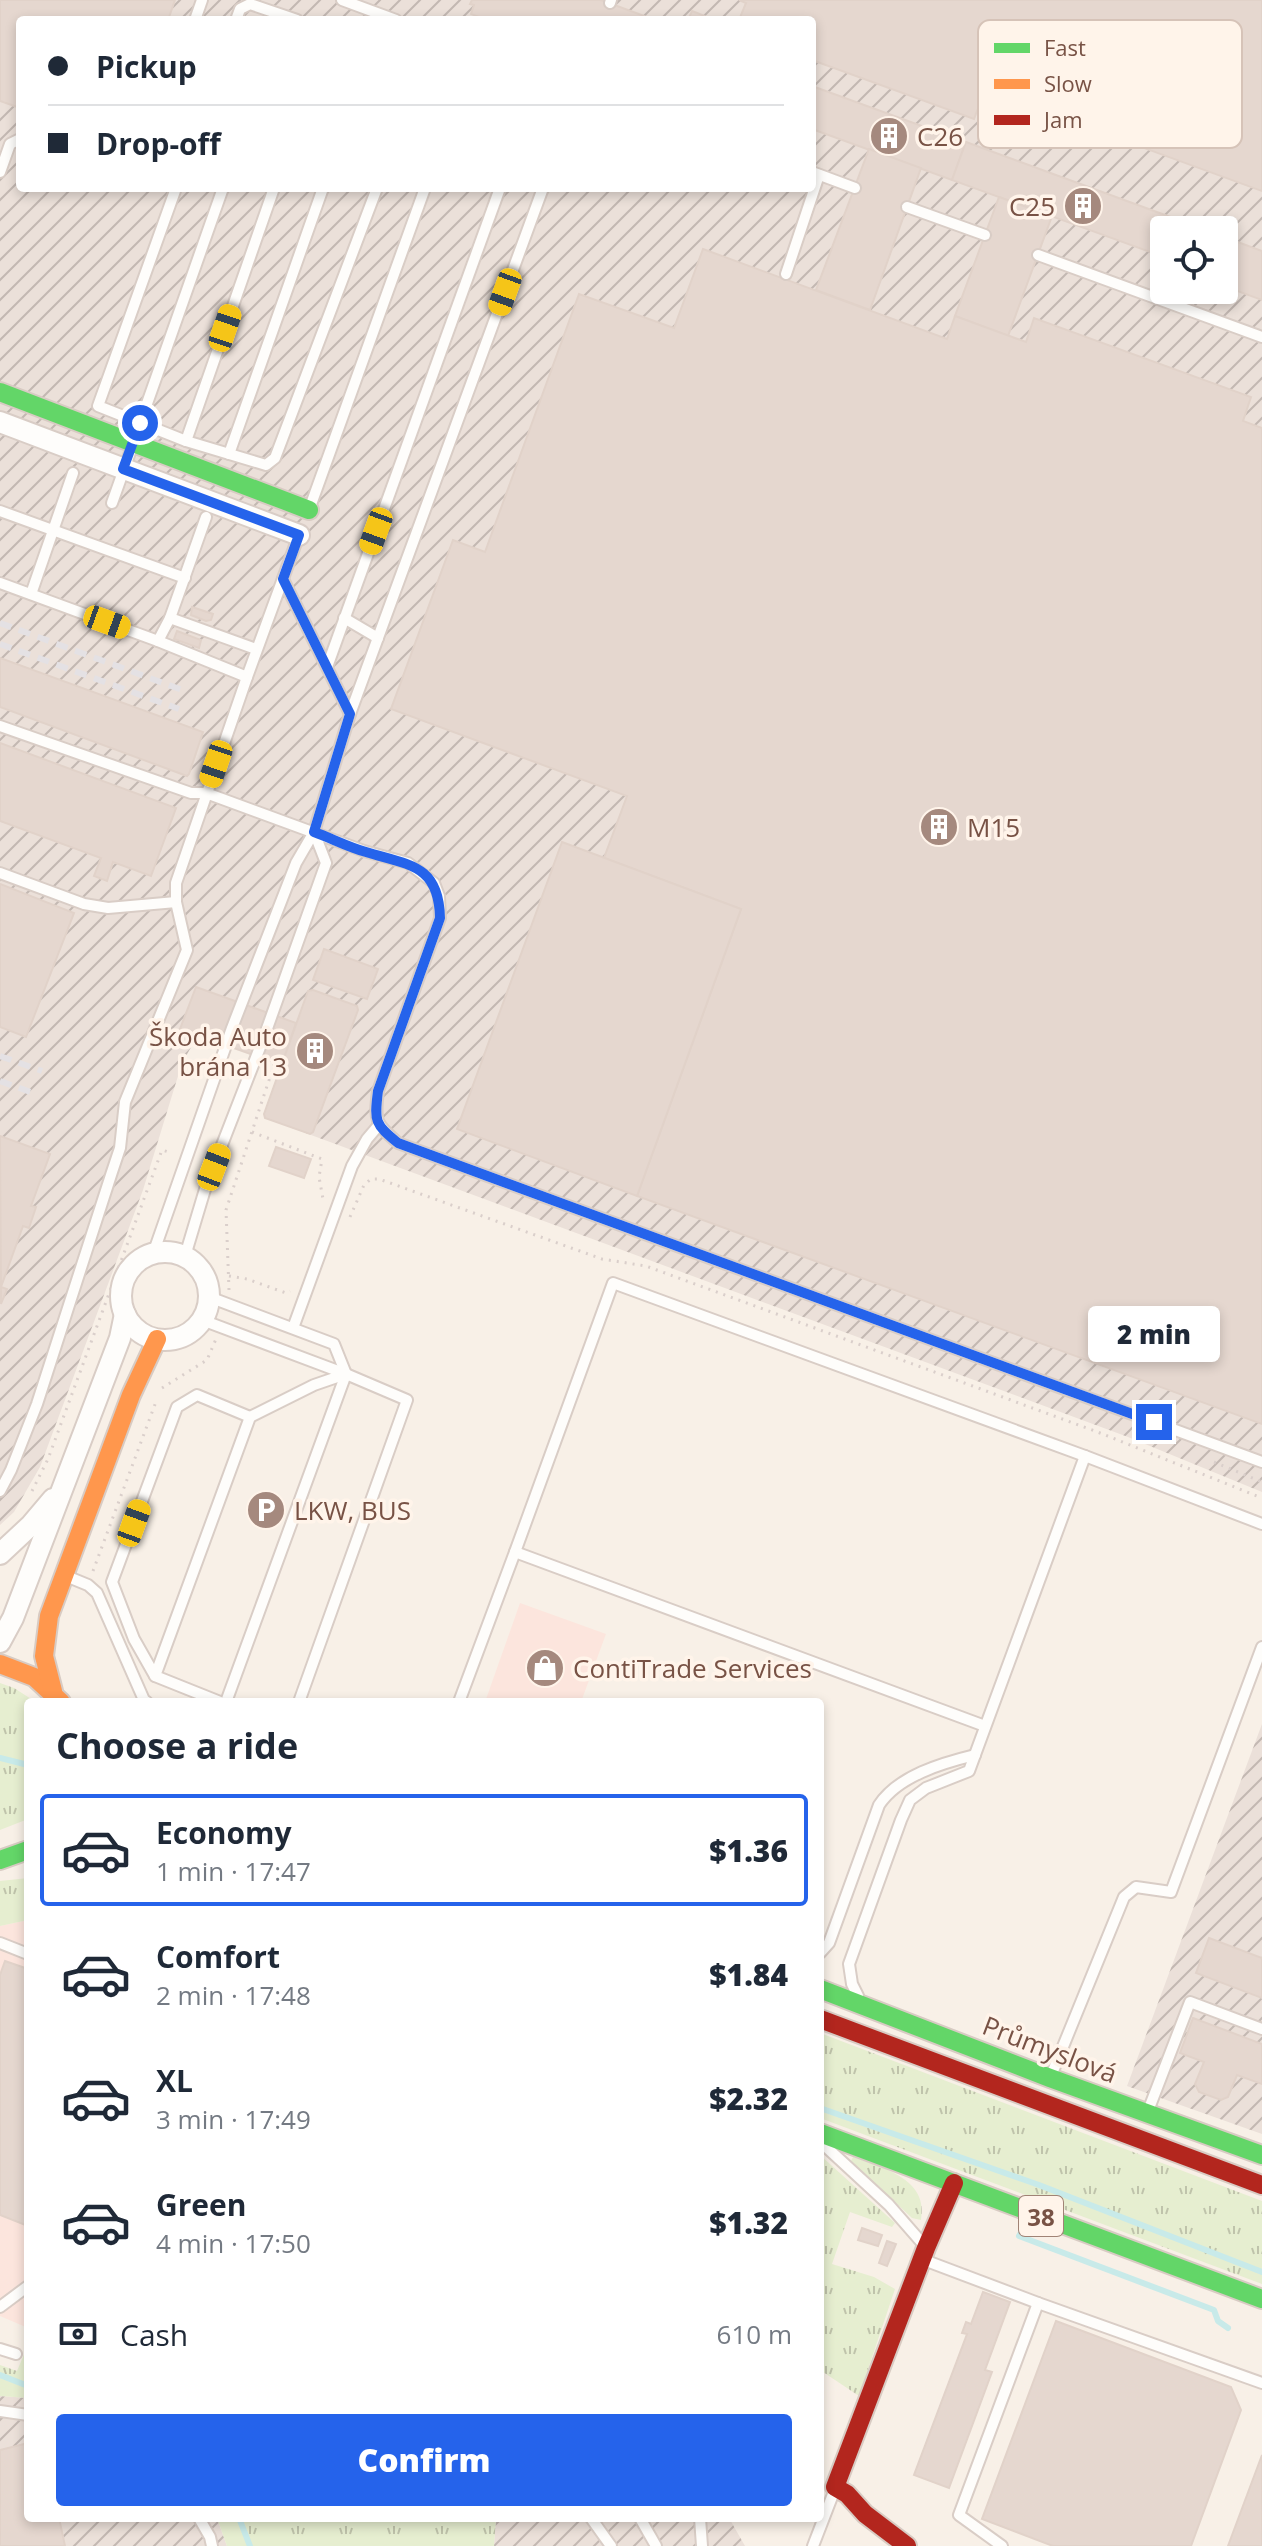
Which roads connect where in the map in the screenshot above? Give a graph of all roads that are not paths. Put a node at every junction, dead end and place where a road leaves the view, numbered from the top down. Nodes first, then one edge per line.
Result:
1 (342, 0) edge
2 (237, 16) edge
3 (279, 16) edge
4 (385, 16) edge
5 (16, 141) edge
6 (0, 172) edge
7 (816, 173) edge
8 (855, 188) dead end
9 (175, 192) edge
10 (222, 192) edge
11 (273, 192) edge
12 (322, 192) edge
13 (375, 192) edge
14 (424, 192) edge
15 (499, 192) edge
16 (542, 192) edge
17 (810, 192) edge
18 (907, 207) dead end
19 (985, 235) dead end
20 (1038, 255) dead end
21 (786, 274) dead end
22 (1262, 337) edge
23 (0, 392) edge
24 (0, 422) edge
25 (140, 423) junction
26 (186, 441) junction
27 (133, 443) junction
28 (229, 454) junction
29 (123, 469) junction
30 (73, 473) dead end
31 (112, 503) dead end
32 (309, 510) junction
33 (0, 511) edge
34 (206, 517) dead end
35 (52, 531) junction
36 (299, 535) junction
37 (185, 578) junction
38 (283, 579) junction
39 (0, 583) edge
40 (31, 594) junction
41 (170, 618) junction
42 (344, 618) junction
43 (378, 638) junction
44 (158, 641) junction
45 (256, 649) junction
46 (327, 667) junction
47 (247, 677) junction
48 (350, 714) junction
49 (0, 726) edge
50 (206, 793) junction
51 (314, 832) junction
52 (0, 873) edge
53 (176, 902) junction
54 (378, 1126) junction
55 (153, 1254) junction
56 (185, 1256) junction
57 (209, 1297) junction
58 (125, 1314) junction
59 (202, 1320) junction
60 (293, 1328) junction
61 (157, 1339) junction
62 (346, 1374) junction
63 (250, 1417) junction
64 (1085, 1456) junction
65 (1262, 1462) edge
66 (67, 1479) junction
67 (0, 1491) edge
68 (1262, 1524) edge
69 (515, 1552) junction
70 (0, 1554) edge
71 (64, 1576) junction
72 (0, 1642) edge
73 (1262, 1647) edge
74 (0, 1664) edge
75 (155, 1676) junction
76 (57, 1696) edge
77 (143, 1698) edge
78 (210, 1698) edge
79 (227, 1698) edge
80 (300, 1698) edge
81 (460, 1698) edge
82 (985, 1726) junction
83 (975, 1755) junction
84 (24, 1853) edge
85 (3, 1860) edge
86 (0, 1943) edge
87 (824, 1949) edge
88 (24, 1952) edge
89 (824, 1991) edge
90 (862, 2005) junction
91 (824, 2021) edge
92 (1262, 2029) edge
93 (1050, 2078) junction
94 (1147, 2113) junction
95 (824, 2134) edge
96 (824, 2145) edge
97 (1262, 2155) edge
98 (954, 2183) junction
99 (1262, 2185) edge
100 (924, 2254) junction
101 (24, 2289) edge
102 (1262, 2299) edge
103 (1038, 2303) junction
104 (0, 2307) edge
105 (0, 2349) edge
106 (16, 2354) dead end
107 (1262, 2383) edge
108 (0, 2411) edge
109 (24, 2414) edge
110 (835, 2487) junction
111 (824, 2516) edge
112 (201, 2522) edge
113 (594, 2522) edge
114 (642, 2522) edge
115 (700, 2522) edge
116 (822, 2522) edge
117 (212, 2546) edge
118 (611, 2546) edge
119 (656, 2546) edge
120 (702, 2546) edge
121 (813, 2546) edge
122 (907, 2546) edge
123 (1002, 2546) edge

1 - 4 lane
2 - 3 lane
5 - 6 lane
7 - 8 lane
9 - 25 lane
10 - 25 lane
11 - 26 lane
12 - 28 lane
13 - 28 lane
14 - 32 lane
15 - 42 lane
16 - 43 lane
17 - 21 lane
18 - 19 lane
20 - 22 lane
23 - 27 street
24 - 29 street
25 - 26 lane
25 - 27 lane
26 - 28 lane
27 - 29 lane
27 - 32 street
29 - 31 lane
29 - 36 street
30 - 35 lane
32 - 36 lane
33 - 35 lane
34 - 37 lane
35 - 37 lane
35 - 40 lane
36 - 38 lane
37 - 41 lane
38 - 45 lane
38 - 46 lane
39 - 40 lane
40 - 44 lane
41 - 44 lane
41 - 45 lane
42 - 43 lane
42 - 46 lane
43 - 48 lane
44 - 47 lane
45 - 47 lane
46 - 48 lane
47 - 50 lane
48 - 51 lane
49 - 50 lane
50 - 51 lane
50 - 53 lane
51 - 54 lane
51 - 55 lane
51 - 56 lane
52 - 53 lane
53 - 67 lane
54 - 60 lane
54 - 65 lane
55 - 56 street
55 - 58 street
56 - 57 street
57 - 59 street
57 - 60 lane
58 - 61 street
58 - 66 street
59 - 61 street
59 - 62 lane
60 - 62 lane
61 - 71 street
62 - 63 lane
62 - 79 lane
62 - 80 lane
63 - 75 lane
63 - 75 lane
64 - 68 lane
64 - 69 lane
64 - 82 lane
66 - 70 street
66 - 72 street
69 - 81 lane
69 - 82 lane
71 - 76 street
71 - 77 lane
73 - 93 lane
74 - 76 street
75 - 78 lane
82 - 83 lane
83 - 87 lane
83 - 90 lane
84 - 85 street
86 - 88 lane
89 - 90 street, Průmyslová
90 - 93 street, Průmyslová
91 - 99 street, Průmyslová
92 - 94 lane
93 - 94 street, Průmyslová
94 - 97 street, Průmyslová
95 - 98 street, 38
96 - 100 lane
98 - 100 street
98 - 102 street, 38
100 - 103 lane
100 - 110 street
101 - 104 lane
103 - 107 lane
103 - 123 lane
105 - 106 lane
108 - 109 lane
110 - 111 lane
110 - 122 street
112 - 117 lane
113 - 118 lane
114 - 119 lane
115 - 120 lane
116 - 121 lane

